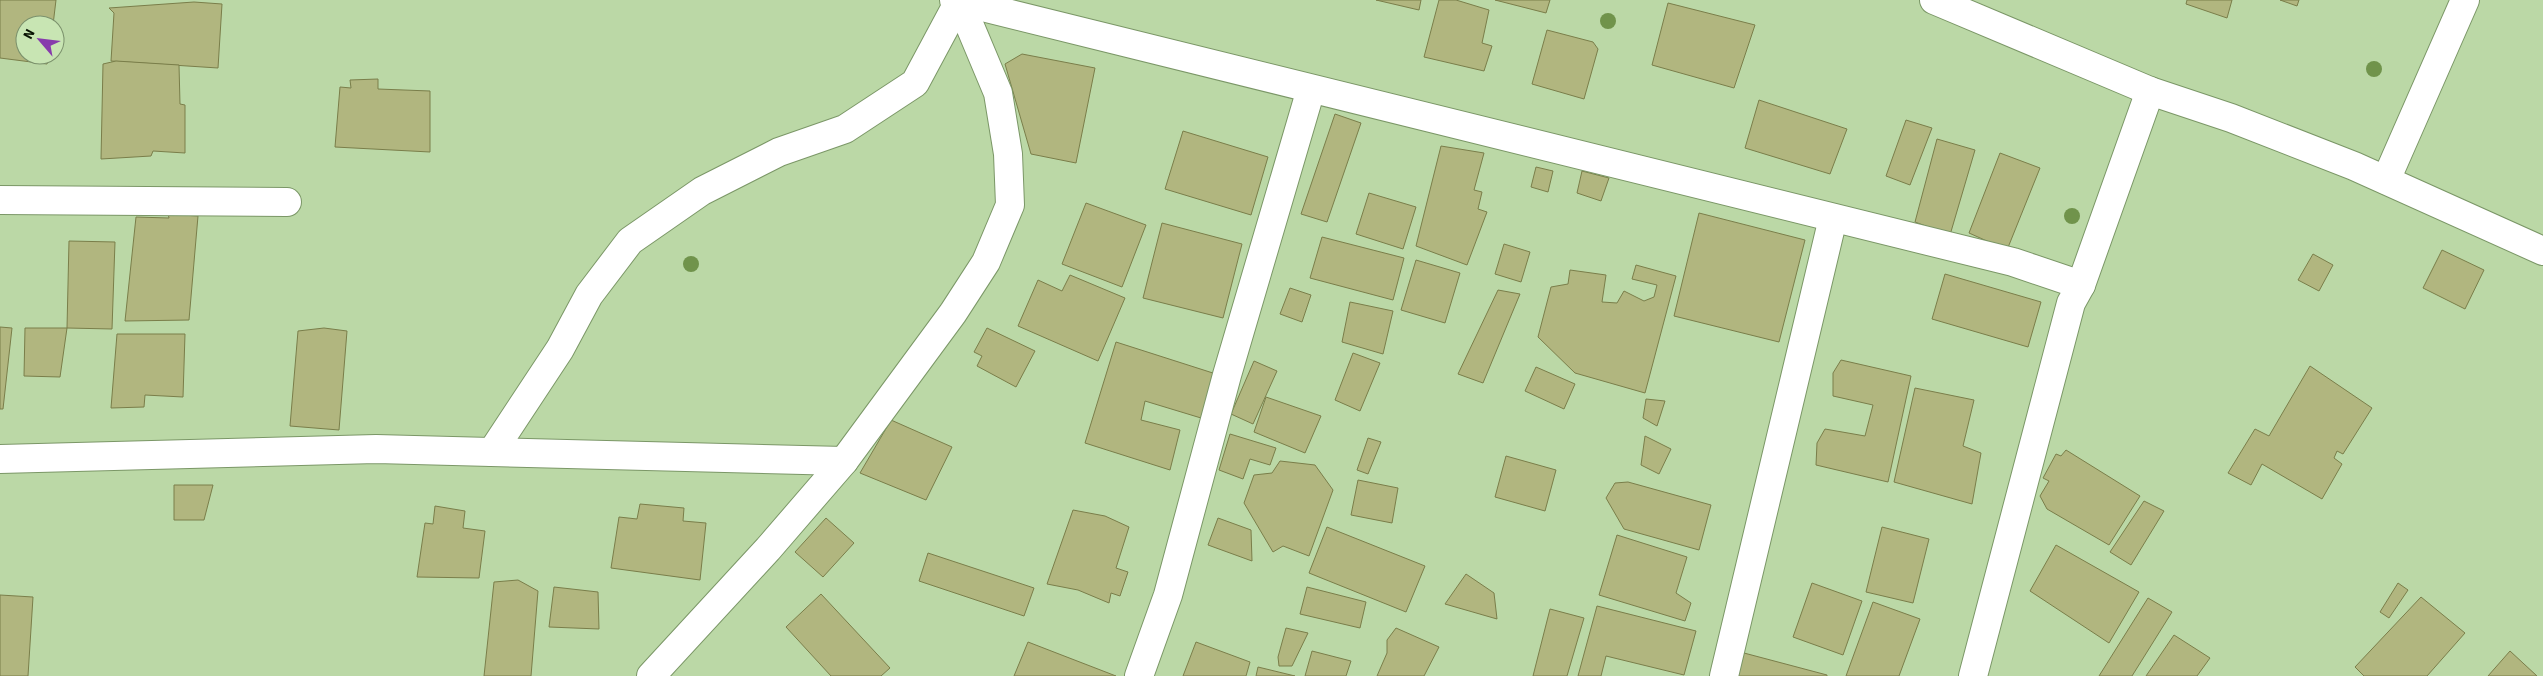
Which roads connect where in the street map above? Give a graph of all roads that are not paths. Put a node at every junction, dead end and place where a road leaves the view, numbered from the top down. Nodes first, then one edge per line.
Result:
1 (954, 0) edge
2 (959, 0) edge
3 (1934, 0) edge
4 (2465, 0) edge
5 (1311, 88) junction
6 (2150, 91) junction
7 (2386, 180) junction
8 (0, 200) edge
9 (287, 202) dead end
10 (1833, 218) junction
11 (2543, 251) edge
12 (2082, 285) junction
13 (492, 452) junction
14 (0, 459) edge
15 (844, 461) junction
16 (651, 676) edge
17 (1139, 676) edge
18 (1724, 676) edge
19 (1974, 676) edge

1 - 2 street
2 - 5 street
2 - 13 street
2 - 15 street
3 - 6 street
4 - 7 street
5 - 10 street
5 - 17 street
6 - 7 street
6 - 12 street
7 - 11 street
8 - 9 street
10 - 12 street
10 - 18 street
12 - 19 street
13 - 14 street
13 - 15 street
15 - 16 street

